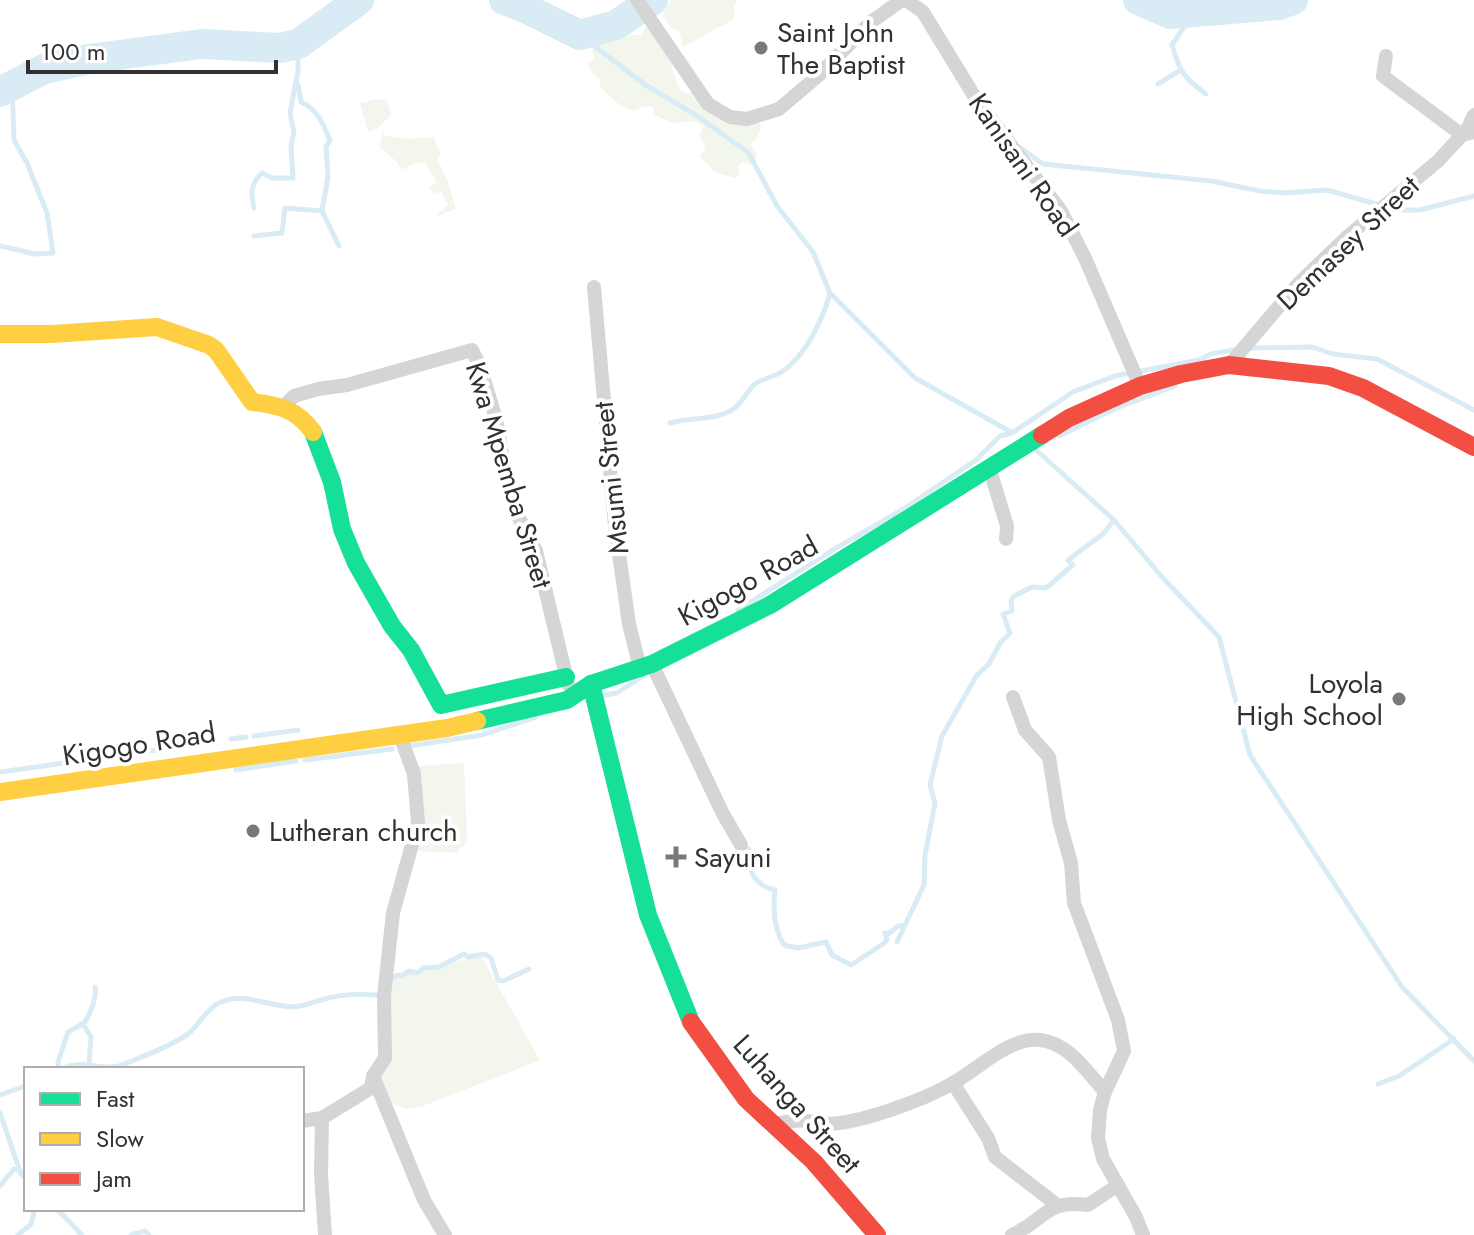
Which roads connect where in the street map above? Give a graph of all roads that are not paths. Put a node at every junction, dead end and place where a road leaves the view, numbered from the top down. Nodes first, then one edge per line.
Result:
1 (637, 0) edge
2 (904, 0) edge
3 (1386, 56) dead end
4 (1474, 115) edge
5 (1468, 133) edge
6 (594, 287) dead end
7 (0, 334) edge
8 (1229, 365) junction
9 (1140, 386) junction
10 (284, 406) junction
11 (1474, 447) edge
12 (990, 470) junction
13 (1006, 539) dead end
14 (646, 666) junction
15 (566, 677) junction
16 (591, 684) junction
17 (1013, 697) dead end
18 (567, 700) junction
19 (441, 705) junction
20 (447, 728) junction
21 (399, 733) junction
22 (0, 792) edge
23 (741, 845) dead end
24 (373, 1076) junction
25 (953, 1083) junction
26 (1105, 1092) junction
27 (322, 1118) junction
28 (304, 1121) edge
29 (771, 1124) junction
30 (1118, 1185) junction
31 (1057, 1205) junction
32 (325, 1235) edge
33 (445, 1235) edge
34 (877, 1235) edge
35 (1012, 1235) edge
36 (1143, 1235) edge

1 - 2 street, Kanisani Road
2 - 9 street, Kanisani Road
3 - 5 street
4 - 5 street, Demasey Street
5 - 8 street, Demasey Street
6 - 14 street, Msumi Street
7 - 10 main road
8 - 9 main road, Kigogo Road
8 - 11 main road, Kigogo Road
9 - 12 main road, Kigogo Road
10 - 15 street, Kwa Mpemba Street
10 - 19 main road
12 - 13 street
12 - 14 main road, Kigogo Road
14 - 16 main road, Kigogo Road
14 - 23 street, Msumi Street
15 - 18 street, Kwa Mpemba Street
15 - 19 main road
16 - 18 main road, Kigogo Road
16 - 29 main road, Luhanga Street
17 - 26 street
18 - 20 main road, Kigogo Road
19 - 20 street
20 - 21 main road, Kigogo Road
21 - 22 main road, Kigogo Road
21 - 24 street
24 - 27 street
24 - 33 street
25 - 26 street
25 - 29 street
25 - 31 street
26 - 30 street
27 - 28 street
27 - 32 street
29 - 34 main road, Luhanga Street
30 - 31 street
30 - 36 street
31 - 35 street

